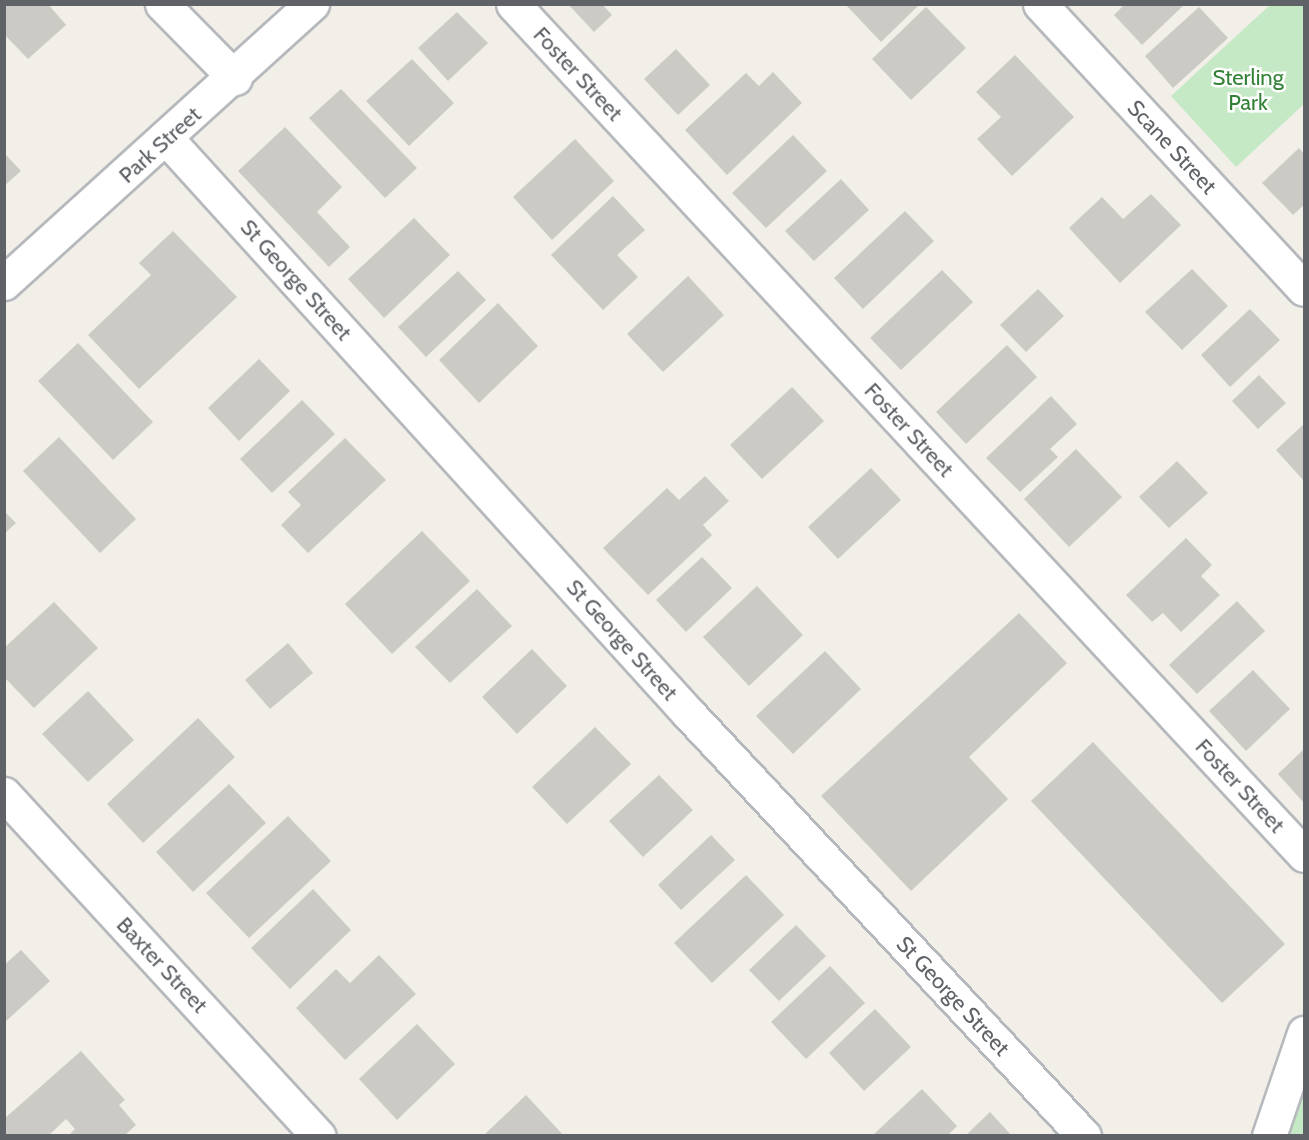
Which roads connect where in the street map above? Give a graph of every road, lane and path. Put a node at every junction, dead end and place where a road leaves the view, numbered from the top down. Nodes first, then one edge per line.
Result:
1 (162, 4) edge
2 (312, 4) edge
3 (513, 4) edge
4 (1040, 4) edge
5 (235, 78) junction
6 (167, 139) junction
7 (4, 283) edge
8 (1305, 288) edge
9 (4, 794) edge
10 (1305, 855) edge
11 (1305, 1033) edge
12 (319, 1136) edge
13 (1084, 1136) edge
14 (1269, 1136) edge

1 - 5 street
2 - 5 street, Park Street
3 - 10 street, Foster Street
4 - 8 street, Scane Street
5 - 6 street, Park Street
6 - 7 street, Park Street
6 - 13 street, St George Street
9 - 12 street, Baxter Street
11 - 14 street

